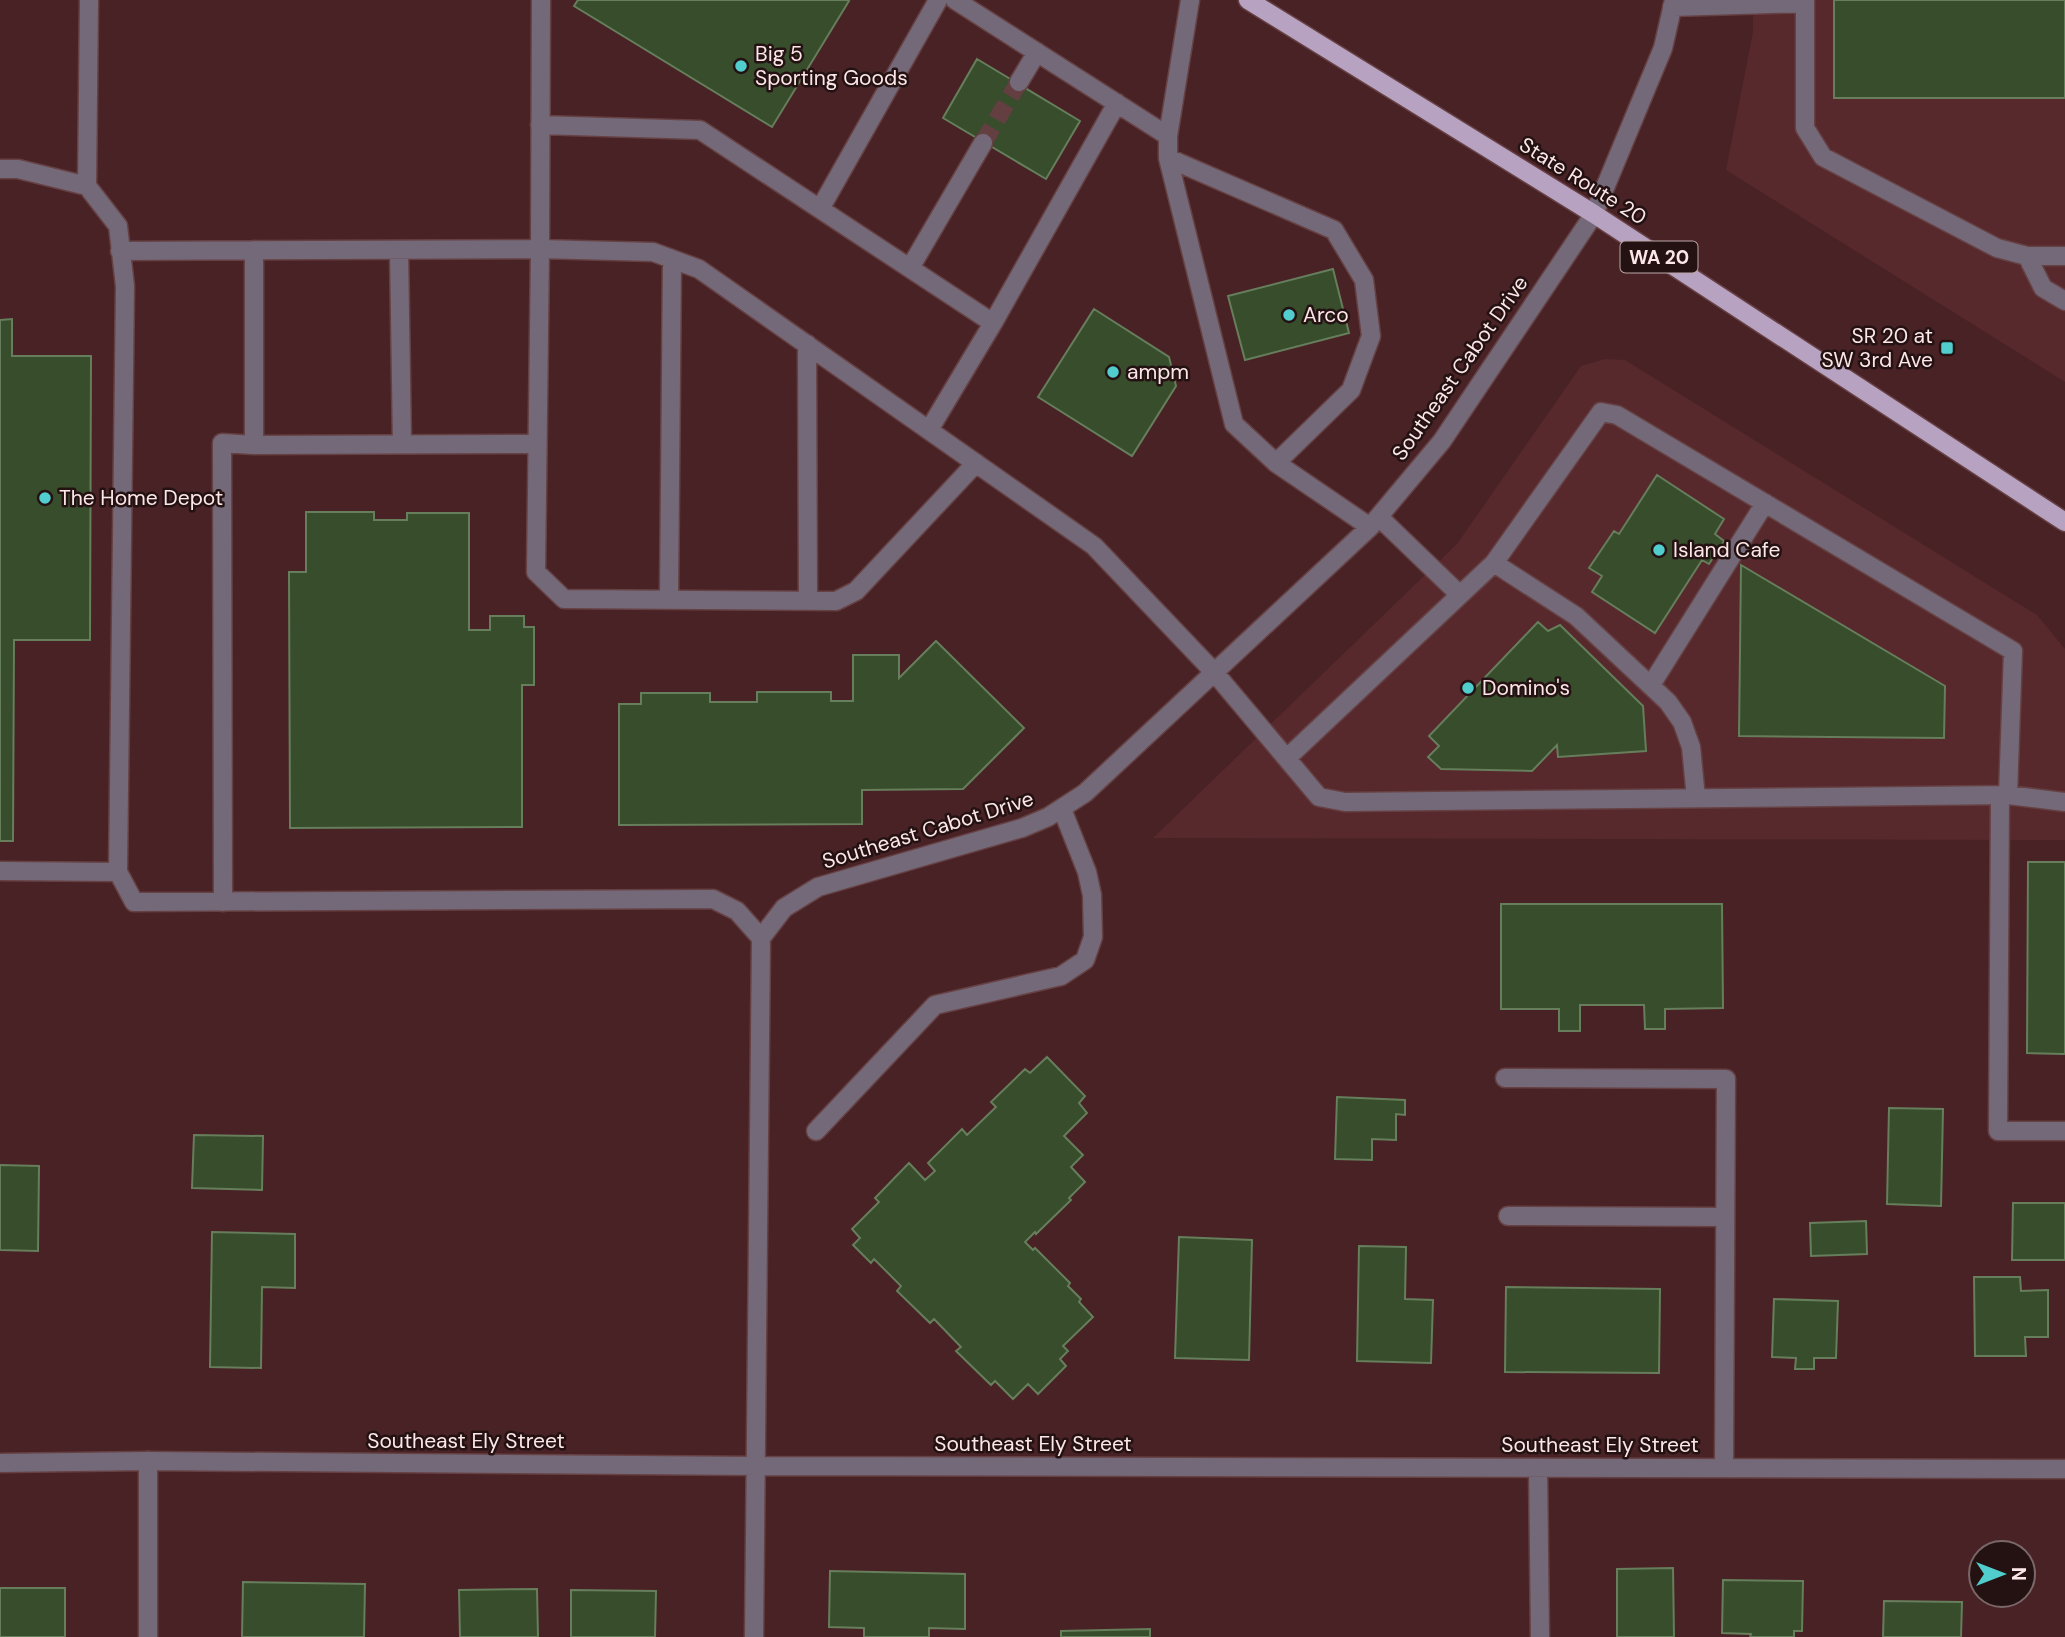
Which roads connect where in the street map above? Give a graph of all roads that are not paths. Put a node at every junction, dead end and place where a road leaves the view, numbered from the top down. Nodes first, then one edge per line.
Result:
1 (89, 0) edge
2 (541, 0) edge
3 (938, 0) edge
4 (955, 0) edge
5 (1190, 0) edge
6 (1248, 0) edge
7 (1805, 2) edge
8 (1673, 3) edge
9 (1037, 52) junction
10 (1019, 82) tunnel mouth
11 (1117, 103) junction
12 (540, 125) junction
13 (1168, 136) junction
14 (983, 143) tunnel mouth
15 (1168, 158) junction
16 (0, 169) edge
17 (88, 186) junction
18 (820, 209) junction
19 (1594, 214) junction
20 (540, 249) junction
21 (254, 250) junction
22 (399, 250) junction
23 (120, 251) junction
24 (2027, 256) junction
25 (2065, 256) edge
26 (671, 259) junction
27 (910, 268) junction
28 (2065, 301) edge
29 (993, 323) junction
30 (807, 344) junction
31 (929, 430) junction
32 (402, 444) junction
33 (537, 444) junction
34 (254, 445) junction
35 (976, 463) junction
36 (1276, 463) junction
37 (1765, 503) junction
38 (1375, 522) junction
39 (2065, 522) edge
40 (1494, 563) junction
41 (1460, 595) junction
42 (670, 599) junction
43 (808, 601) junction
44 (1214, 672) junction
45 (1651, 685) junction
46 (1287, 758) junction
47 (2004, 794) junction
48 (1696, 798) junction
49 (2065, 802) edge
50 (1062, 809) junction
51 (0, 871) edge
52 (118, 872) junction
53 (223, 902) junction
54 (761, 938) junction
55 (1505, 1079) dead end
56 (816, 1131) dead end
57 (2065, 1131) edge
58 (1507, 1216) dead end
59 (1725, 1217) junction
60 (148, 1461) junction
61 (0, 1463) edge
62 (756, 1466) junction
63 (1538, 1468) junction
64 (1724, 1468) junction
65 (2065, 1469) edge
66 (148, 1637) edge
67 (754, 1637) edge
68 (1540, 1637) edge

1 - 17 street
2 - 12 street
3 - 18 street
4 - 9 street
5 - 13 street
6 - 19 main road, State Route 20 / WA 20
7 - 8 street
7 - 24 street
8 - 19 street, Southeast Cabot Drive
9 - 10 street
9 - 11 street
11 - 13 street
11 - 29 street
12 - 18 street
12 - 20 street
13 - 15 street
14 - 27 street
15 - 36 street
15 - 36 street
16 - 17 street
17 - 23 street
18 - 27 street
19 - 38 street, Southeast Cabot Drive
19 - 39 main road, State Route 20 / WA 20
20 - 22 street
20 - 26 street
20 - 33 street
21 - 22 street
21 - 23 street
21 - 34 street
22 - 32 street
23 - 52 street
24 - 25 street
24 - 28 street
26 - 30 street
26 - 42 street
27 - 29 street
29 - 31 street
30 - 31 street
30 - 43 street
31 - 35 street
32 - 33 street
32 - 34 street
33 - 42 street
34 - 53 street
35 - 43 street
35 - 44 street
36 - 38 street
37 - 40 street
37 - 45 street
37 - 47 street
38 - 41 street
38 - 44 street, Southeast Cabot Drive
40 - 41 street
40 - 45 street
41 - 46 street
42 - 43 street
44 - 46 street
44 - 50 street, Southeast Cabot Drive
45 - 48 street
46 - 48 street
47 - 48 street
47 - 49 street
47 - 57 street
50 - 54 street, Southeast Cabot Drive
50 - 56 street
51 - 52 street
52 - 53 street
53 - 54 street
54 - 62 street
55 - 59 street
58 - 59 street
59 - 64 street
60 - 61 street, Southeast Ely Street
60 - 62 street, Southeast Ely Street
60 - 66 street
62 - 63 street, Southeast Ely Street
62 - 67 street
63 - 64 street, Southeast Ely Street
63 - 68 street
64 - 65 street, Southeast Ely Street

